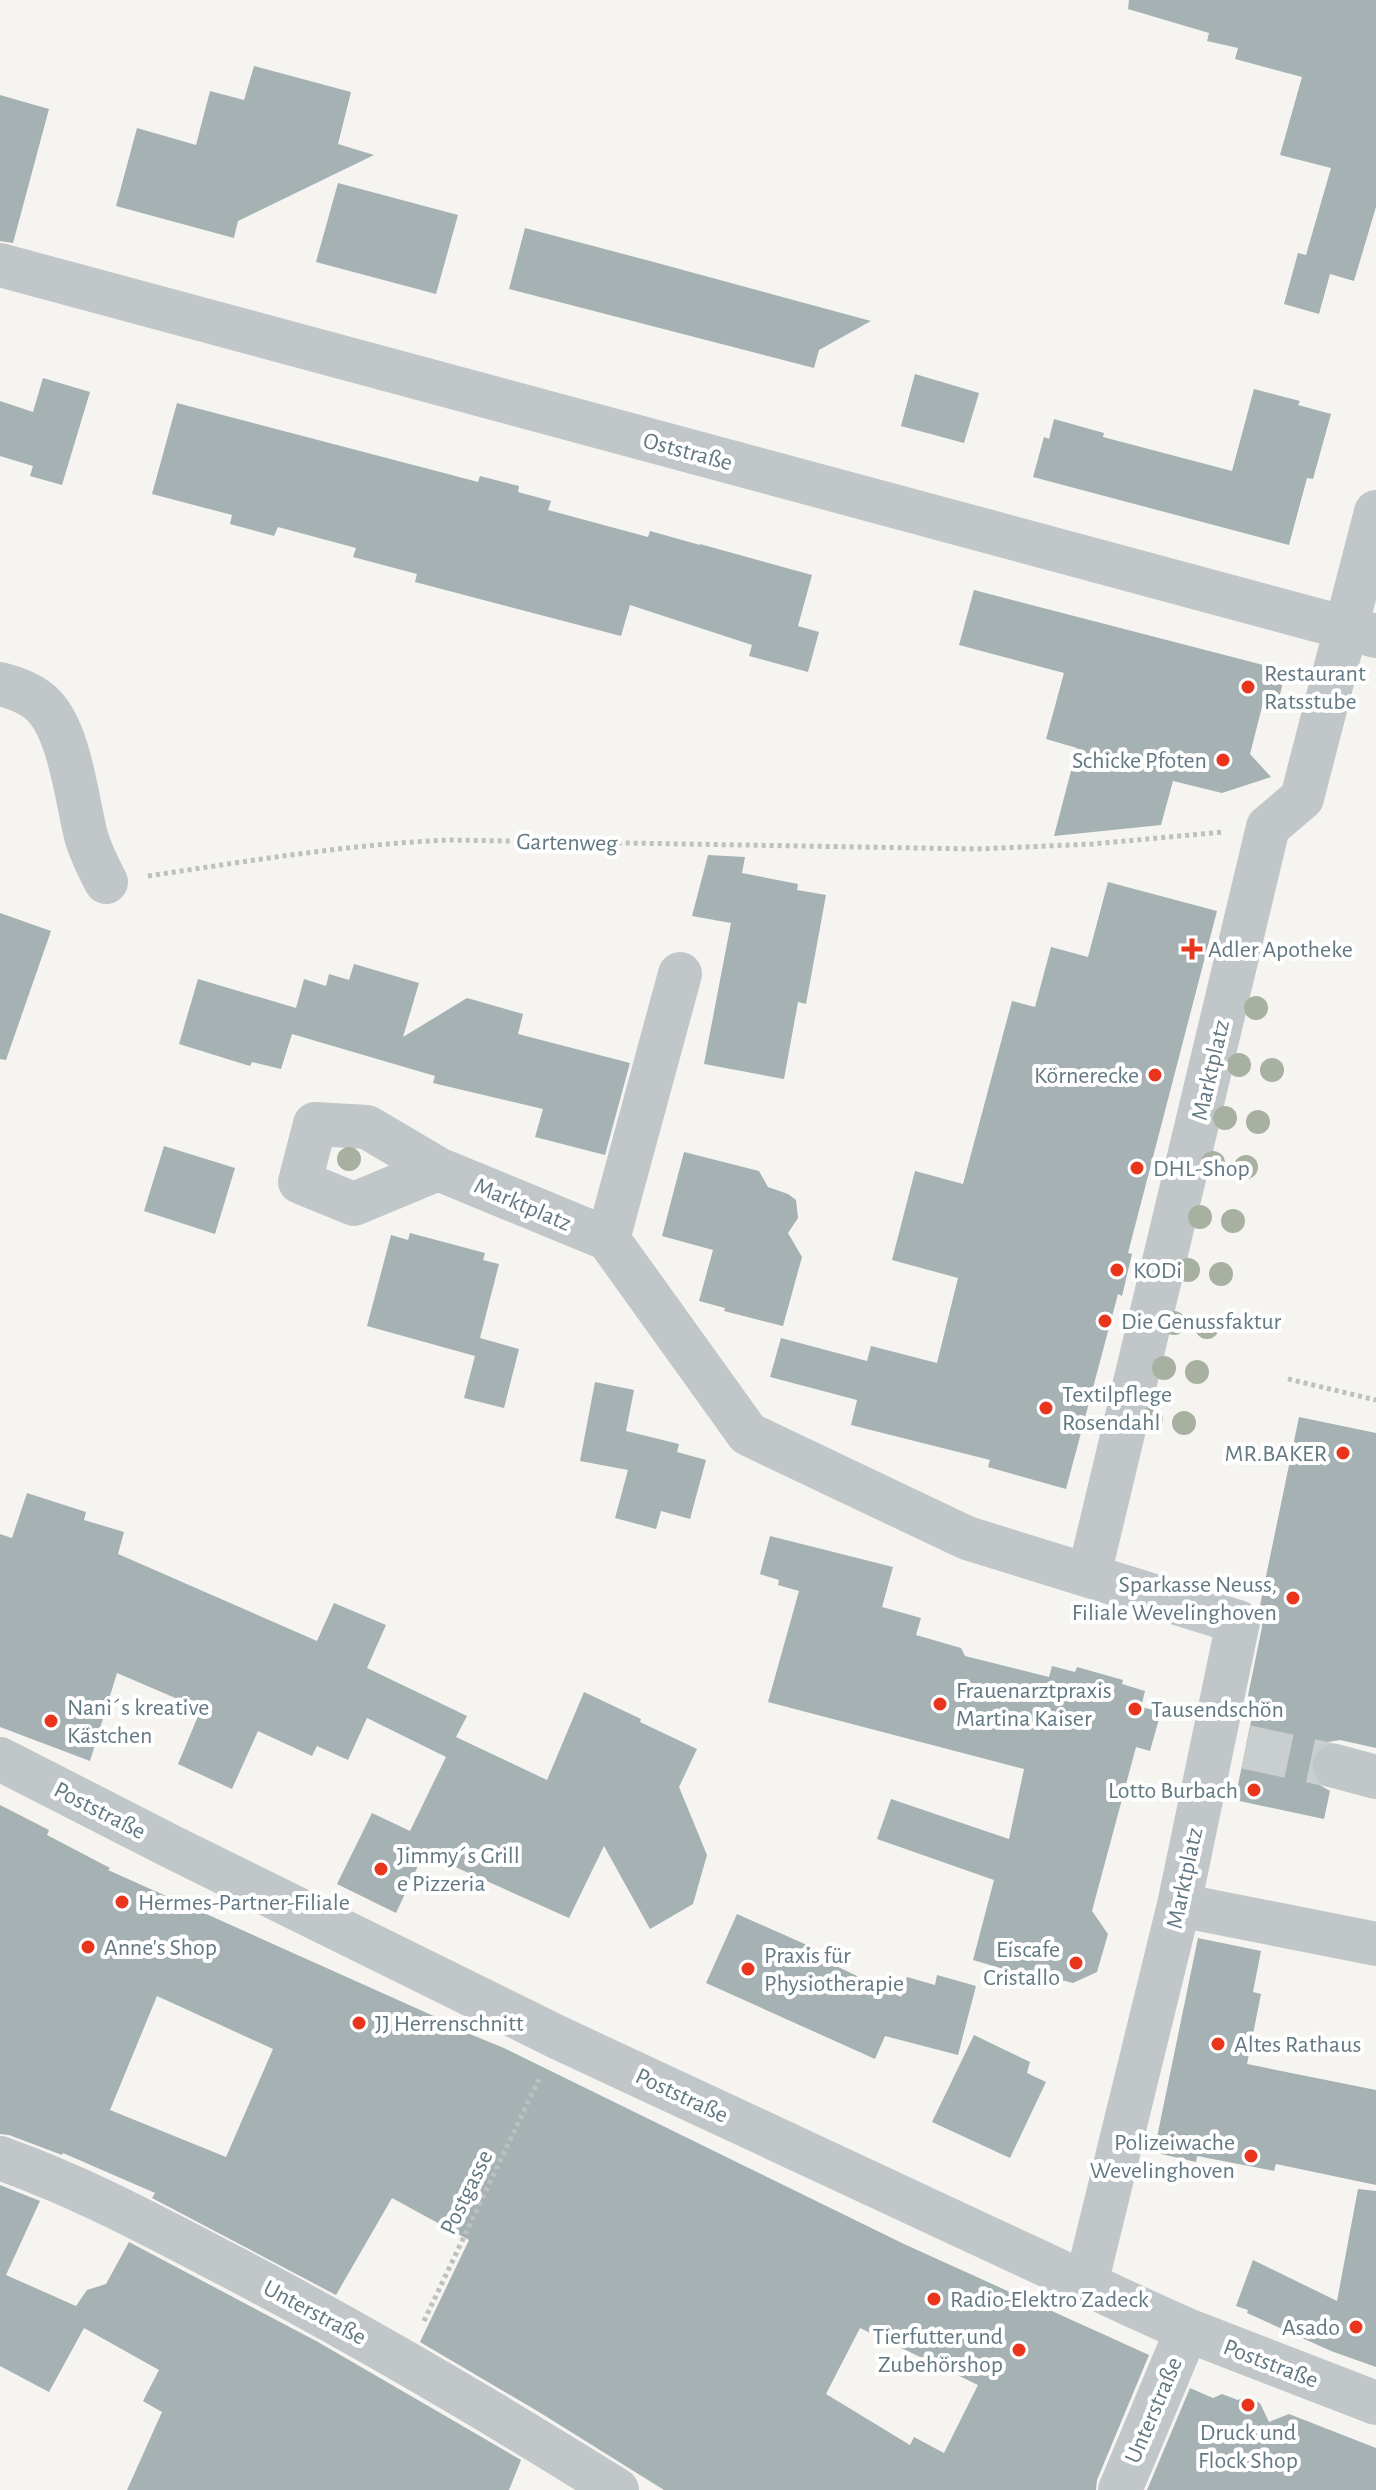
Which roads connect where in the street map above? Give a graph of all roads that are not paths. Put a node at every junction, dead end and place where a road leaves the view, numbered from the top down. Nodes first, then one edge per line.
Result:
1 (0, 265) edge
2 (1376, 512) edge
3 (1361, 632) edge
4 (0, 684) edge
5 (106, 882) road end
6 (680, 974) dead end
7 (438, 1169) dead end
8 (608, 1239) junction
9 (1089, 1575) junction
10 (0, 1759) edge
11 (1179, 1905) junction
12 (1376, 1944) edge
13 (0, 2158) edge
14 (1086, 2284) junction
15 (1187, 2330) junction
16 (1376, 2403) edge
17 (617, 2490) edge
18 (1120, 2490) edge

1 - 3 street, Oststraße
2 - 3 street
3 - 9 street, Marktplatz
4 - 5 street
6 - 8 street
7 - 8 street, Marktplatz
8 - 9 street, Marktplatz
9 - 11 street, Marktplatz
10 - 14 street, Poststraße
11 - 12 street
11 - 14 street, Marktplatz
13 - 17 street, Unterstraße
14 - 15 street, Poststraße
15 - 16 street, Poststraße
15 - 18 street, Unterstraße

